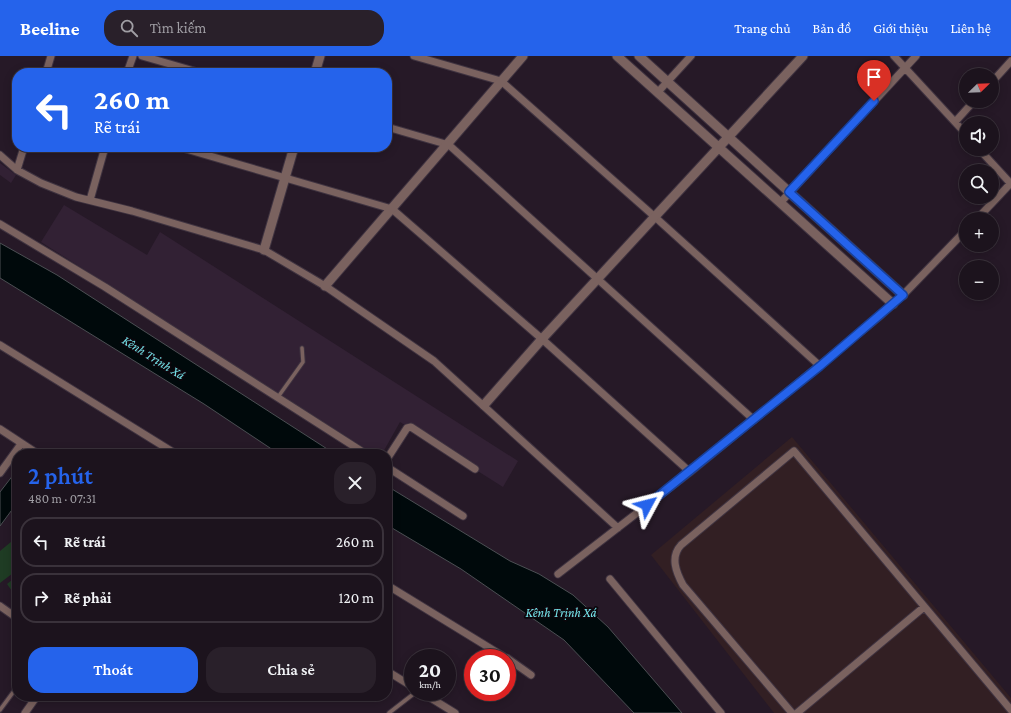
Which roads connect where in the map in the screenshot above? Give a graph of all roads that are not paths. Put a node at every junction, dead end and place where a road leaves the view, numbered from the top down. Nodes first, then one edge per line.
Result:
1 (51, 56) edge
2 (133, 56) edge
3 (142, 56) edge
4 (320, 56) edge
5 (414, 56) edge
6 (523, 56) edge
7 (617, 56) edge
8 (639, 56) edge
9 (691, 56) edge
10 (802, 56) edge
11 (894, 56) edge
12 (916, 56) edge
13 (1011, 61) edge
14 (47, 68) edge
15 (129, 68) edge
16 (184, 68) edge
17 (316, 68) edge
18 (905, 68) junction
19 (999, 74) edge
20 (501, 81) junction
21 (668, 81) junction
22 (658, 92) junction
23 (968, 108) edge
24 (955, 122) junction
25 (959, 126) edge
26 (392, 128) edge
27 (727, 137) junction
28 (448, 144) junction
29 (718, 147) junction
30 (22, 152) edge
31 (104, 152) edge
32 (197, 152) edge
33 (293, 152) edge
34 (0, 155) edge
35 (985, 156) edge
36 (17, 170) junction
37 (286, 177) junction
38 (1011, 184) edge
39 (789, 192) junction
40 (90, 200) junction
41 (780, 203) junction
42 (392, 209) junction
43 (984, 212) edge
44 (655, 216) junction
45 (0, 224) edge
46 (959, 237) edge
47 (264, 250) junction
48 (599, 279) junction
49 (325, 286) junction
50 (903, 295) junction
51 (893, 304) junction
52 (542, 339) junction
53 (1, 348) edge
54 (302, 348) dead end
55 (820, 366) junction
56 (278, 397) junction
57 (484, 405) junction
58 (754, 420) junction
59 (0, 429) edge
60 (21, 444) junction
61 (17, 449) edge
62 (30, 449) edge
63 (168, 449) edge
64 (358, 449) edge
65 (392, 451) edge
66 (12, 456) edge
67 (475, 469) dead end
68 (392, 470) edge
69 (690, 472) junction
70 (0, 473) edge
71 (463, 516) dead end
72 (618, 528) junction
73 (558, 574) dead end
74 (610, 579) dead end
75 (392, 588) edge
76 (0, 606) edge
77 (924, 607) junction
78 (12, 614) edge
79 (492, 649) edge
80 (516, 664) edge
81 (392, 674) edge
82 (531, 675) dead end
83 (404, 681) edge
84 (12, 693) edge
85 (33, 701) edge
86 (404, 701) edge
87 (436, 701) edge
88 (0, 710) edge
89 (1011, 710) edge
90 (25, 713) edge
91 (389, 713) edge
92 (455, 713) edge
93 (721, 713) edge
94 (792, 713) edge
95 (797, 713) edge

1 - 14 street
2 - 15 street
3 - 16 street
4 - 17 street
5 - 20 street
6 - 20 street
7 - 22 street
8 - 21 street
9 - 21 street
10 - 27 street
11 - 18 street
12 - 18 street
13 - 19 street
18 - 24 street
18 - 39 street
20 - 28 street
20 - 44 street
21 - 22 street
21 - 27 street
22 - 29 street
23 - 24 street
24 - 25 street
26 - 28 street
27 - 29 street
27 - 39 street
28 - 42 street
28 - 48 street
29 - 41 street
29 - 44 street
30 - 36 street
31 - 40 street
32 - 37 street
33 - 37 street
34 - 36 street
35 - 38 street
36 - 40 street
37 - 42 street
37 - 47 street
38 - 43 street
39 - 41 street
39 - 50 street
40 - 47 street
41 - 51 street
42 - 49 street
42 - 52 street
44 - 48 street
44 - 55 street
45 - 56 street
46 - 50 street
47 - 49 street
48 - 52 street
48 - 58 street
49 - 57 street
50 - 51 street
51 - 55 street
52 - 57 street
52 - 69 street
53 - 63 street
54 - 56 lane
55 - 58 street
56 - 64 street
57 - 72 street
58 - 69 street
59 - 60 street
60 - 61 street
60 - 62 street
65 - 67 street
66 - 70 street
68 - 71 street
69 - 72 street
72 - 73 street
74 - 93 street
75 - 79 street
76 - 78 street
77 - 89 street
77 - 94 street
77 - 95 street
80 - 82 street
81 - 83 street
84 - 88 lane
85 - 90 street
86 - 91 lane
87 - 92 street

